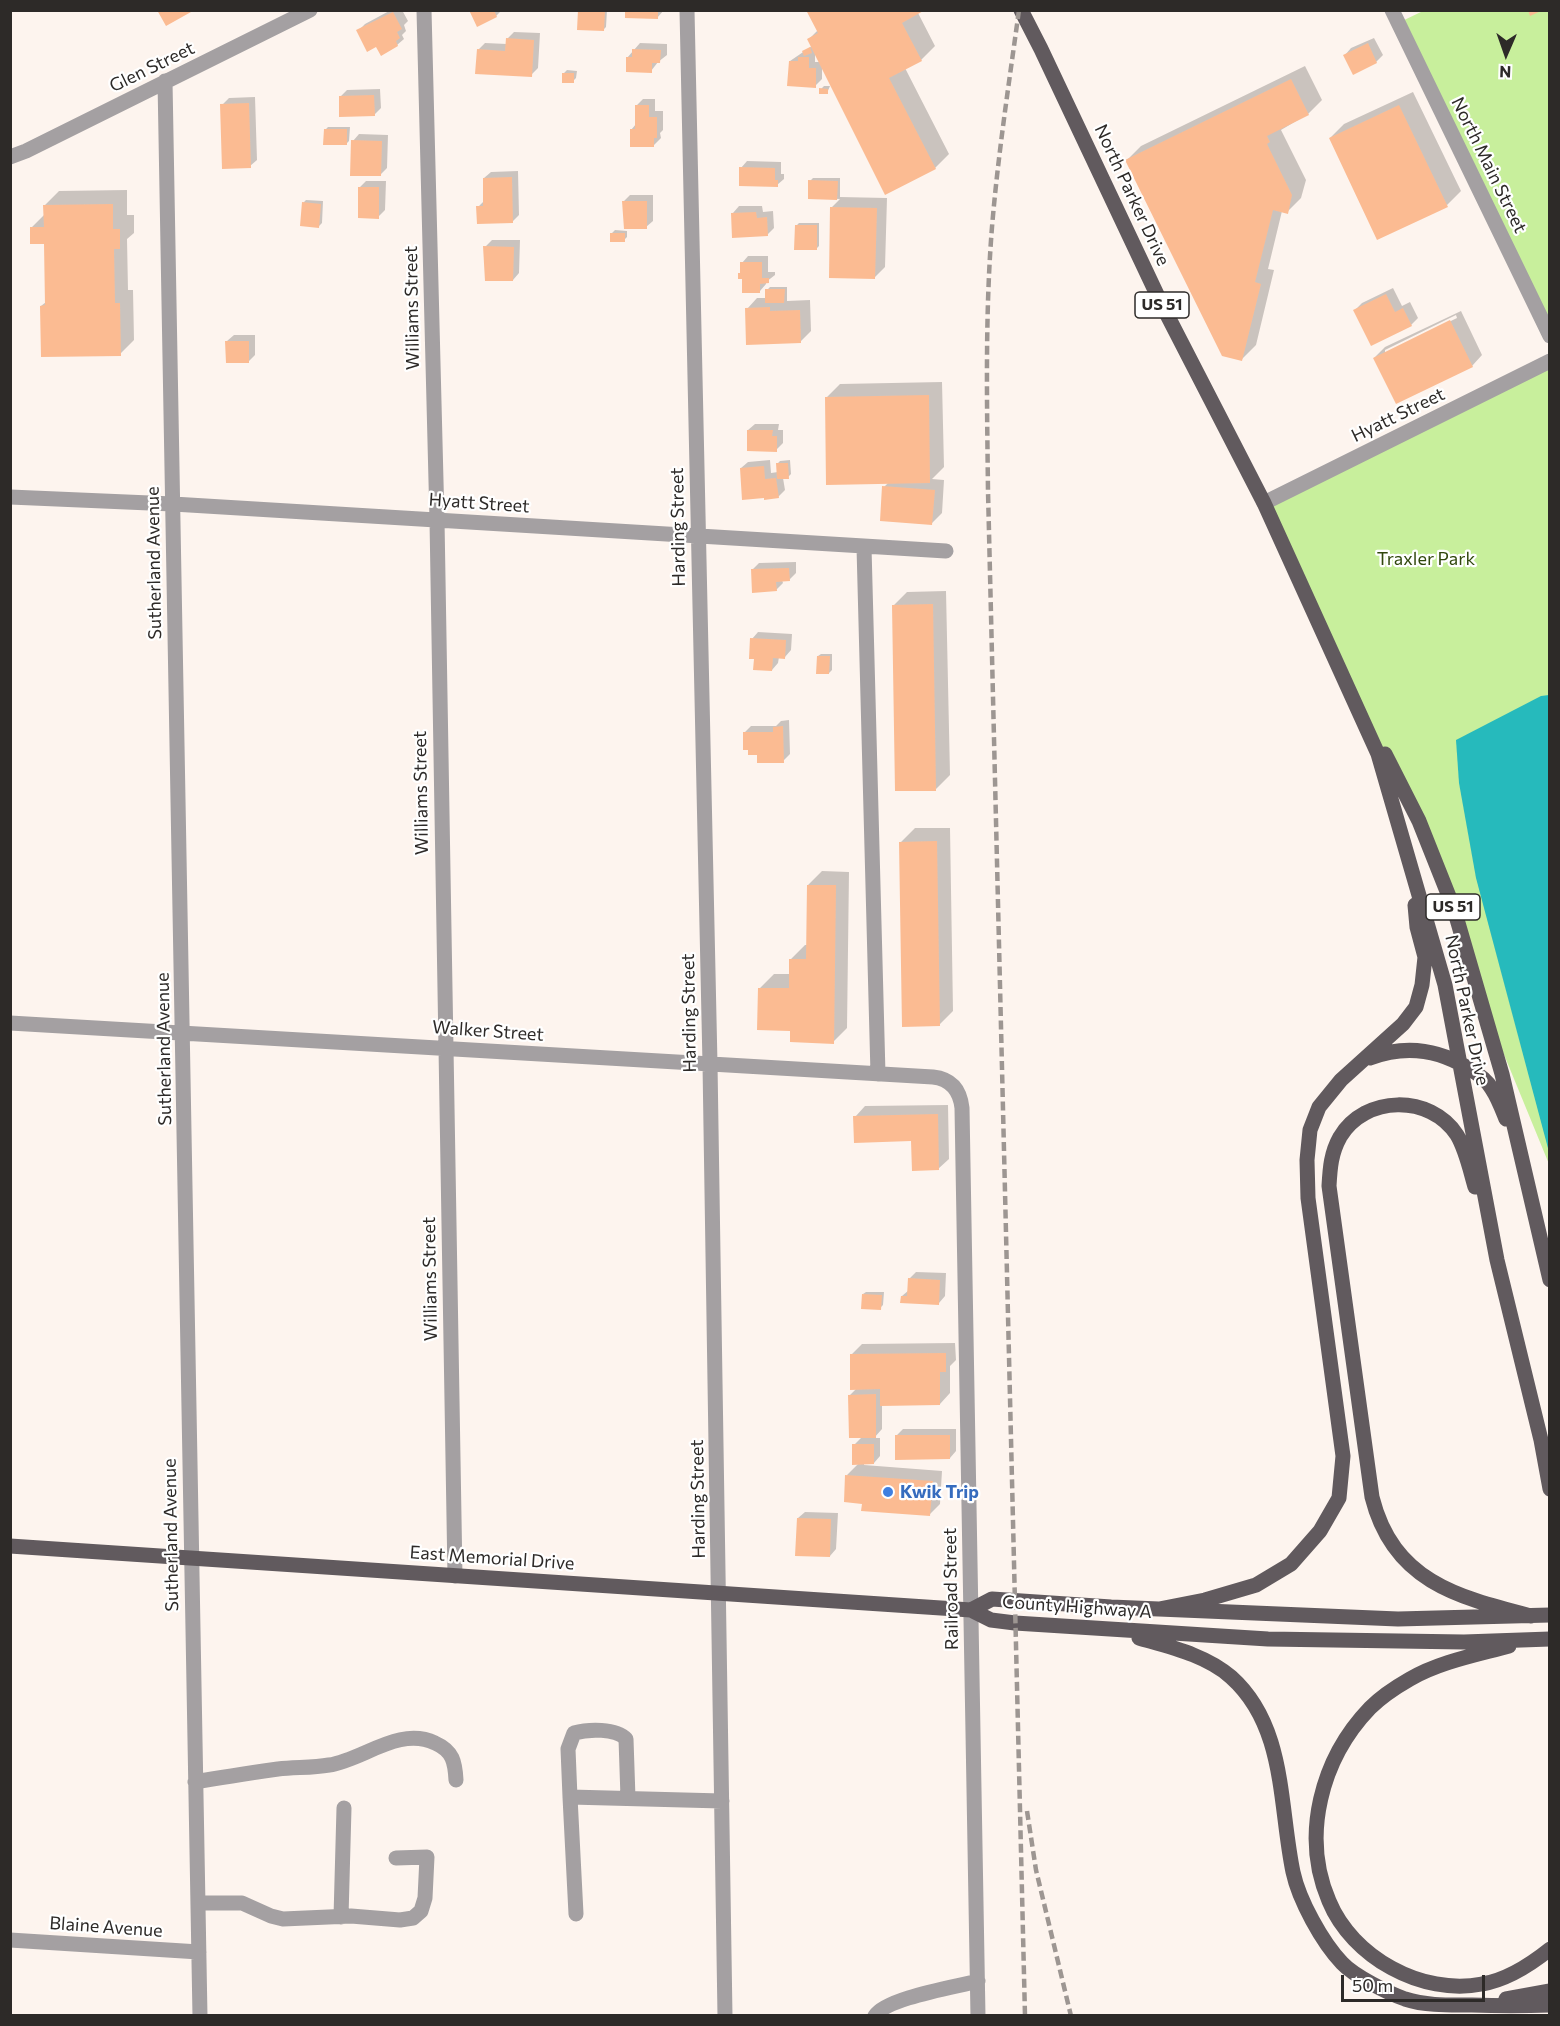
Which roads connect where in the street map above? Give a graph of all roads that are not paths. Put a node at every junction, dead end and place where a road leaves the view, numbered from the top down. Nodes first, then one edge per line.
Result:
1 (310, 10) edge
2 (424, 10) edge
3 (687, 10) edge
4 (1021, 10) edge
5 (1392, 10) edge
6 (165, 81) junction
7 (10, 157) edge
8 (1550, 336) edge
9 (1550, 361) edge
10 (10, 497) edge
11 (1264, 503) junction
12 (173, 504) junction
13 (437, 520) junction
14 (698, 537) junction
15 (864, 547) junction
16 (946, 551) dead end
17 (1288, 558) junction
18 (1413, 878) junction
19 (10, 1023) edge
20 (183, 1032) junction
21 (445, 1048) junction
22 (1361, 1062) junction
23 (1460, 1063) junction
24 (710, 1064) junction
25 (878, 1074) junction
26 (957, 1091) joint
27 (1518, 1143) junction
28 (1497, 1260) junction
29 (1550, 1280) edge
30 (1550, 1489) edge
31 (10, 1546) edge
32 (191, 1558) junction
33 (455, 1576) junction
34 (718, 1593) junction
35 (971, 1610) junction
36 (1159, 1610) junction
37 (1550, 1615) edge
38 (1531, 1616) junction
39 (1113, 1630) junction
40 (1550, 1639) edge
41 (1533, 1640) junction
42 (456, 1780) dead end
43 (195, 1782) junction
44 (570, 1797) junction
45 (628, 1798) junction
46 (722, 1801) junction
47 (344, 1808) dead end
48 (396, 1858) dead end
49 (198, 1903) junction
50 (576, 1914) dead end
51 (340, 1917) junction
52 (10, 1940) edge
53 (1550, 1949) edge
54 (199, 1952) junction
55 (978, 1981) junction
56 (1550, 1991) edge
57 (1550, 2005) edge
58 (1476, 2006) junction
59 (200, 2016) edge
60 (725, 2016) edge
61 (875, 2016) edge
62 (978, 2016) edge

1 - 6 street, Glen Street
2 - 13 street, Williams Street
3 - 14 street, Harding Street
4 - 11 main road, North Parker Drive / US 51
5 - 8 street, North Main Street
6 - 7 street, Glen Street
6 - 12 street, Sutherland Avenue
9 - 11 street, Hyatt Street
10 - 12 street, Hyatt Street
11 - 17 main road, North Parker Drive / US 51
12 - 13 street, Hyatt Street
12 - 20 street, Sutherland Avenue
13 - 14 street, Hyatt Street
13 - 21 street, Williams Street
14 - 15 street, Hyatt Street
14 - 24 street, Harding Street
15 - 16 street, Hyatt Street
15 - 25 street
17 - 18 main road, North Parker Drive / US 51
17 - 27 main road, North Parker Drive / US 51
18 - 22 main road
18 - 23 main road, North Parker Drive / US 51
19 - 20 street, Walker Street
20 - 21 street, Walker Street
20 - 32 street, Sutherland Avenue
21 - 24 street, Walker Street
21 - 33 street, Williams Street
22 - 23 main road
22 - 36 main road
23 - 27 main road
23 - 28 main road, North Parker Drive / US 51
24 - 25 street, Walker Street
24 - 34 street, Harding Street
25 - 26 street, Walker Street
26 - 35 street, Railroad Street
27 - 29 main road, North Parker Drive / US 51
28 - 30 main road, North Parker Drive / US 51
28 - 38 main road
31 - 32 main road, East Memorial Drive
32 - 33 main road, East Memorial Drive
32 - 43 street, Sutherland Avenue
33 - 34 main road, East Memorial Drive
34 - 35 main road, East Memorial Drive
34 - 46 street, Harding Street
35 - 36 main road, County Highway A
35 - 39 main road, County Highway A
35 - 55 street, Railroad Street
36 - 38 main road, County Highway A
37 - 38 main road, County Highway A
39 - 41 main road, County Highway A
39 - 58 main road
40 - 41 main road, County Highway A
41 - 53 main road
42 - 43 street
43 - 49 street, Sutherland Avenue
44 - 45 street
44 - 45 street
44 - 50 street
45 - 46 street
46 - 60 street, Harding Street
47 - 51 street
48 - 51 street
49 - 51 street
49 - 54 street, Sutherland Avenue
52 - 54 street, Blaine Avenue
54 - 59 street, Sutherland Avenue
55 - 61 street
55 - 62 street, Railroad Street
56 - 58 main road
57 - 58 main road

